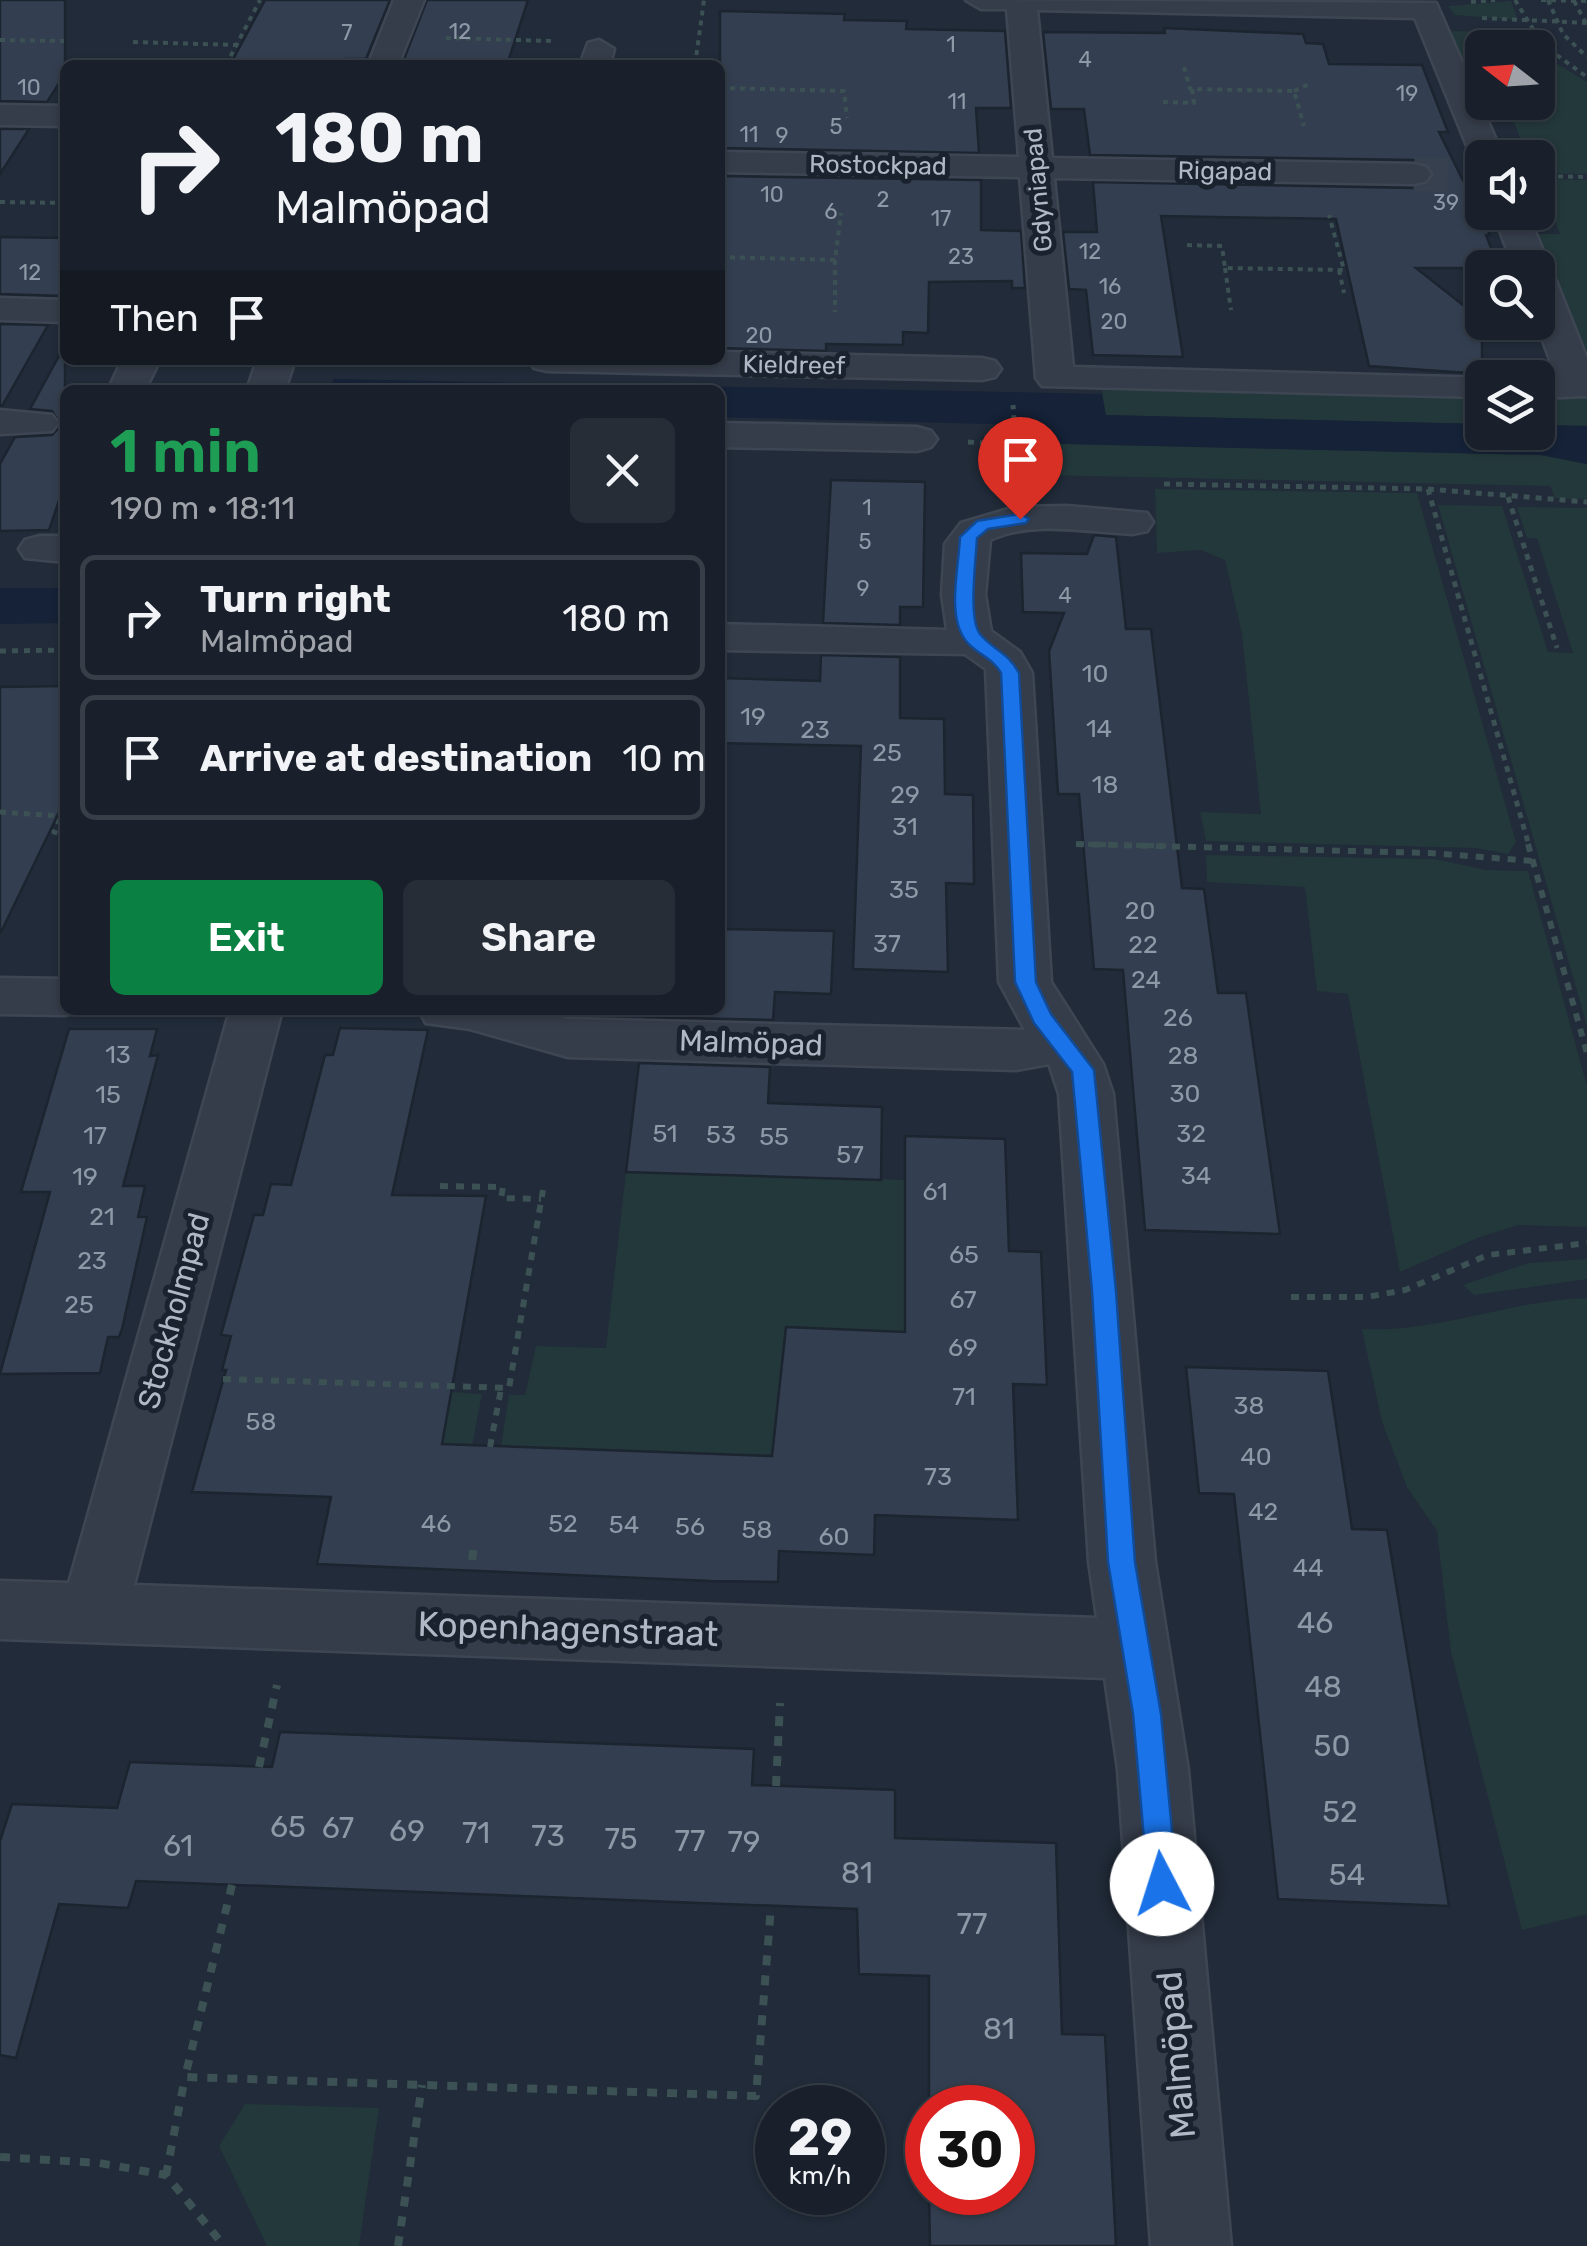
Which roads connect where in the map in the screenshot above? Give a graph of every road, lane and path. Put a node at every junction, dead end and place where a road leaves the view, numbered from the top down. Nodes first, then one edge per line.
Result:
1 (260, 0) edge
2 (409, 0) edge
3 (704, 0) edge
4 (981, 0) edge
5 (1514, 0) edge
6 (1546, 0) edge
7 (1574, 0) edge
8 (1021, 1) edge
9 (1587, 1) edge
10 (1376, 5) edge
11 (1426, 9) junction
12 (1523, 21) junction
13 (1558, 22) junction
14 (1586, 24) edge
15 (0, 40) edge
16 (64, 41) dead end
17 (133, 42) dead end
18 (236, 44) junction
19 (388, 51) edge
20 (596, 57) edge
21 (1587, 58) edge
22 (228, 60) edge
23 (696, 60) edge
24 (1587, 77) edge
25 (1312, 83) dead end
26 (725, 88) edge
27 (1192, 89) dead end
28 (1294, 91) dead end
29 (1164, 102) dead end
30 (0, 115) edge
31 (60, 116) edge
32 (847, 118) dead end
33 (1469, 140) edge
34 (725, 162) edge
35 (1036, 167) junction
36 (1414, 174) tunnel mouth
37 (1555, 177) edge
38 (1587, 178) edge
39 (0, 202) edge
40 (60, 204) edge
41 (841, 213) dead end
42 (725, 256) edge
43 (834, 260) junction
44 (1225, 268) dead end
45 (1339, 270) dead end
46 (1344, 293) dead end
47 (0, 309) edge
48 (1231, 310) dead end
49 (60, 311) edge
50 (835, 312) dead end
51 (1555, 325) edge
52 (725, 364) edge
53 (982, 369) dead end
54 (1465, 386) edge
55 (1555, 387) edge
56 (725, 435) edge
57 (917, 440) dead end
58 (1428, 489) junction
59 (1508, 497) junction
60 (1587, 502) edge
61 (1143, 503) joint
62 (725, 637) edge
63 (974, 639) junction
64 (1557, 648) dead end
65 (60, 650) edge
66 (0, 651) edge
67 (0, 812) edge
68 (60, 816) edge
69 (1020, 842) junction
70 (1533, 861) junction
71 (255, 1015) edge
72 (485, 1015) edge
73 (1058, 1037) junction
74 (1587, 1053) edge
75 (440, 1186) dead end
76 (1587, 1243) edge
77 (1291, 1297) dead end
78 (157, 1378) junction
79 (501, 1388) junction
80 (490, 1446) dead end
81 (0, 1610) edge
82 (94, 1613) junction
83 (290, 1620) junction
84 (783, 1637) junction
85 (1137, 1649) junction
86 (259, 1766) dead end
87 (776, 1786) dead end
88 (232, 1885) dead end
89 (770, 1906) dead end
90 (185, 2077) junction
91 (422, 2085) junction
92 (0, 2156) edge
93 (166, 2175) junction
94 (224, 2246) edge
95 (398, 2246) edge
96 (1191, 2246) edge

1 - 18 path
2 - 19 street
3 - 23 path
4 - 8 street
5 - 12 path
6 - 7 path
6 - 13 path
7 - 9 path
7 - 14 path
8 - 10 street
8 - 35 street, Gdyniapad
10 - 11 street
11 - 12 path
11 - 33 street
12 - 13 path
12 - 24 path
13 - 14 path
13 - 21 path
15 - 16 path
17 - 18 path
18 - 22 path
19 - 20 path
25 - 28 path
26 - 32 path
27 - 29 path
30 - 31 street
34 - 35 street, Rostockpad
35 - 36 street, Rigapad
35 - 54 street, Gdyniapad
37 - 38 path
39 - 40 path
41 - 43 path
42 - 43 path
43 - 50 path
44 - 48 path
45 - 46 path
47 - 49 street
51 - 55 street
52 - 53 street, Kieldreef
56 - 57 street
58 - 59 path
58 - 61 path
58 - 70 path
59 - 60 path
59 - 64 path
61 - 63 street
62 - 63 street
63 - 69 street, Malmöpad
65 - 66 path
67 - 68 path
69 - 70 path
69 - 73 street, Malmöpad
70 - 74 path
71 - 78 street, Stockholmpad
72 - 73 street, Malmöpad
73 - 85 street, Malmöpad
75 - 79 path
76 - 77 path
78 - 79 path
78 - 82 street, Stockholmpad
79 - 80 path
81 - 82 street, Kopenhagenstraat
82 - 83 street, Kopenhagenstraat
83 - 84 street, Kopenhagenstraat
83 - 86 path
84 - 85 street, Kopenhagenstraat
84 - 87 path
85 - 96 street, Malmöpad
88 - 90 path
89 - 91 path
90 - 91 path
90 - 93 path
91 - 95 path
92 - 93 path
93 - 94 path

